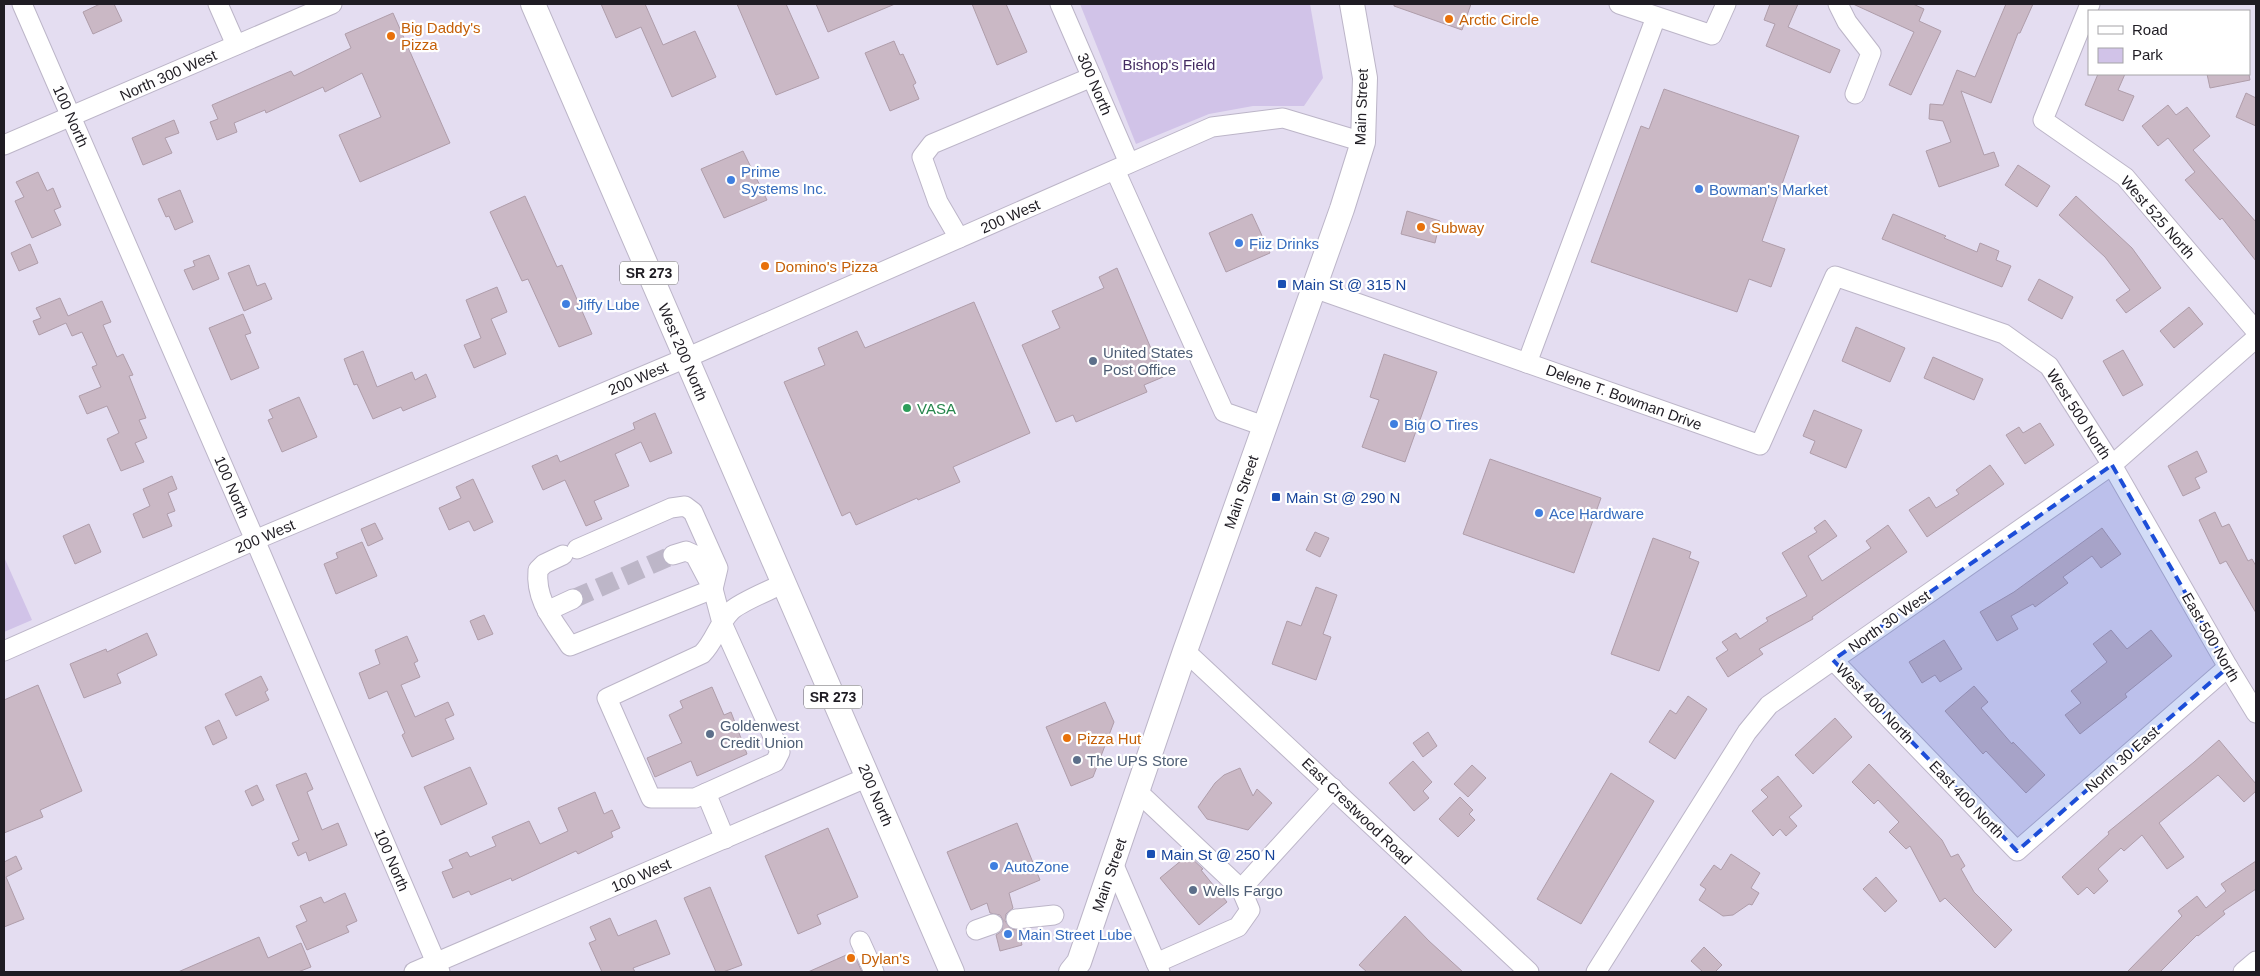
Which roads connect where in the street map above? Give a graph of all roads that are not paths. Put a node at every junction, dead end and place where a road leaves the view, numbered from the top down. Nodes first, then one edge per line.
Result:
1 (22, 4) edge
2 (218, 4) edge
3 (332, 4) edge
4 (532, 4) edge
5 (1060, 4) edge
6 (1352, 4) edge
7 (1619, 4) edge
8 (1726, 4) edge
9 (1838, 4) edge
10 (2090, 4) edge
11 (1656, 16) junction
12 (236, 45) junction
13 (1092, 77) junction
14 (1855, 94) dead end
15 (71, 116) junction
16 (1363, 142) junction
17 (4, 145) edge
18 (1122, 167) junction
19 (960, 238) junction
20 (1835, 276) joint
21 (1314, 288) junction
22 (2256, 331) edge
23 (2256, 338) edge
24 (686, 358) junction
25 (1527, 363) junction
26 (1264, 426) junction
27 (2112, 465) junction
28 (255, 540) junction
29 (673, 556) tunnel mouth
30 (2167, 562) joint
31 (784, 583) junction
32 (713, 589) junction
33 (573, 598) tunnel mouth
34 (547, 611) junction
35 (799, 618) joint
36 (722, 623) junction
37 (4, 651) edge
38 (1184, 651) junction
39 (1833, 660) junction
40 (2228, 667) junction
41 (2256, 712) edge
42 (1917, 747) joint
43 (868, 778) junction
44 (1333, 788) junction
45 (1138, 792) junction
46 (706, 793) junction
47 (725, 839) junction
48 (2017, 851) joint
49 (1113, 863) junction
50 (1241, 888) junction
51 (1054, 915) dead end
52 (1016, 920) dead end
53 (860, 940) dead end
54 (2256, 961) edge
55 (1158, 967) edge
56 (438, 968) edge
57 (414, 972) edge
58 (874, 972) edge
59 (952, 972) edge
60 (1072, 972) edge
61 (1529, 972) edge
62 (1596, 972) edge
63 (2243, 972) edge

1 - 15 street, 100 North
2 - 12 street
3 - 12 street, North 300 West
4 - 24 main road, West 200 North / SR 273
5 - 13 street, 300 North
6 - 16 main road, Main Street
7 - 11 street
8 - 11 street
9 - 14 street
10 - 22 street, West 525 North
11 - 25 street
12 - 15 street, North 300 West
13 - 18 street, 300 North
13 - 19 street
15 - 17 street, North 300 West
15 - 28 street, 100 North
16 - 18 street, 200 West
16 - 21 main road, Main Street
18 - 19 street, 200 West
18 - 26 street, 300 North
19 - 24 street, 200 West
20 - 25 street, Delene T. Bowman Drive
20 - 27 street, West 500 North
21 - 25 street, Delene T. Bowman Drive
21 - 26 main road, Main Street
23 - 27 street, North 30 West
24 - 28 street, 200 West
24 - 31 main road, West 200 North / SR 273
26 - 38 main road, Main Street
27 - 30 street, West 500 North
27 - 39 street, North 30 West
28 - 37 street, 200 West
28 - 56 street, 100 North
29 - 32 street
30 - 40 street, East 500 North
31 - 35 main road, West 200 North / SR 273
31 - 36 street
32 - 34 street
32 - 34 street
32 - 36 street
33 - 34 street
35 - 43 main road, 200 North / SR 273
36 - 46 street
36 - 46 street
38 - 44 street, East Crestwood Road
38 - 45 main road, Main Street
39 - 42 street, West 400 North
39 - 62 street, North 30 West
40 - 41 street, East 500 North
40 - 48 street, North 30 East
42 - 48 street, East 400 North
43 - 47 street, 100 West
43 - 59 main road, 200 North / SR 273
44 - 50 street
44 - 61 street, East Crestwood Road
45 - 49 main road, Main Street
45 - 50 street
46 - 47 street
47 - 56 street, 100 West
49 - 55 street
49 - 60 main road, Main Street
50 - 55 street
51 - 52 street
53 - 58 street
54 - 63 street
56 - 57 street, 100 West

